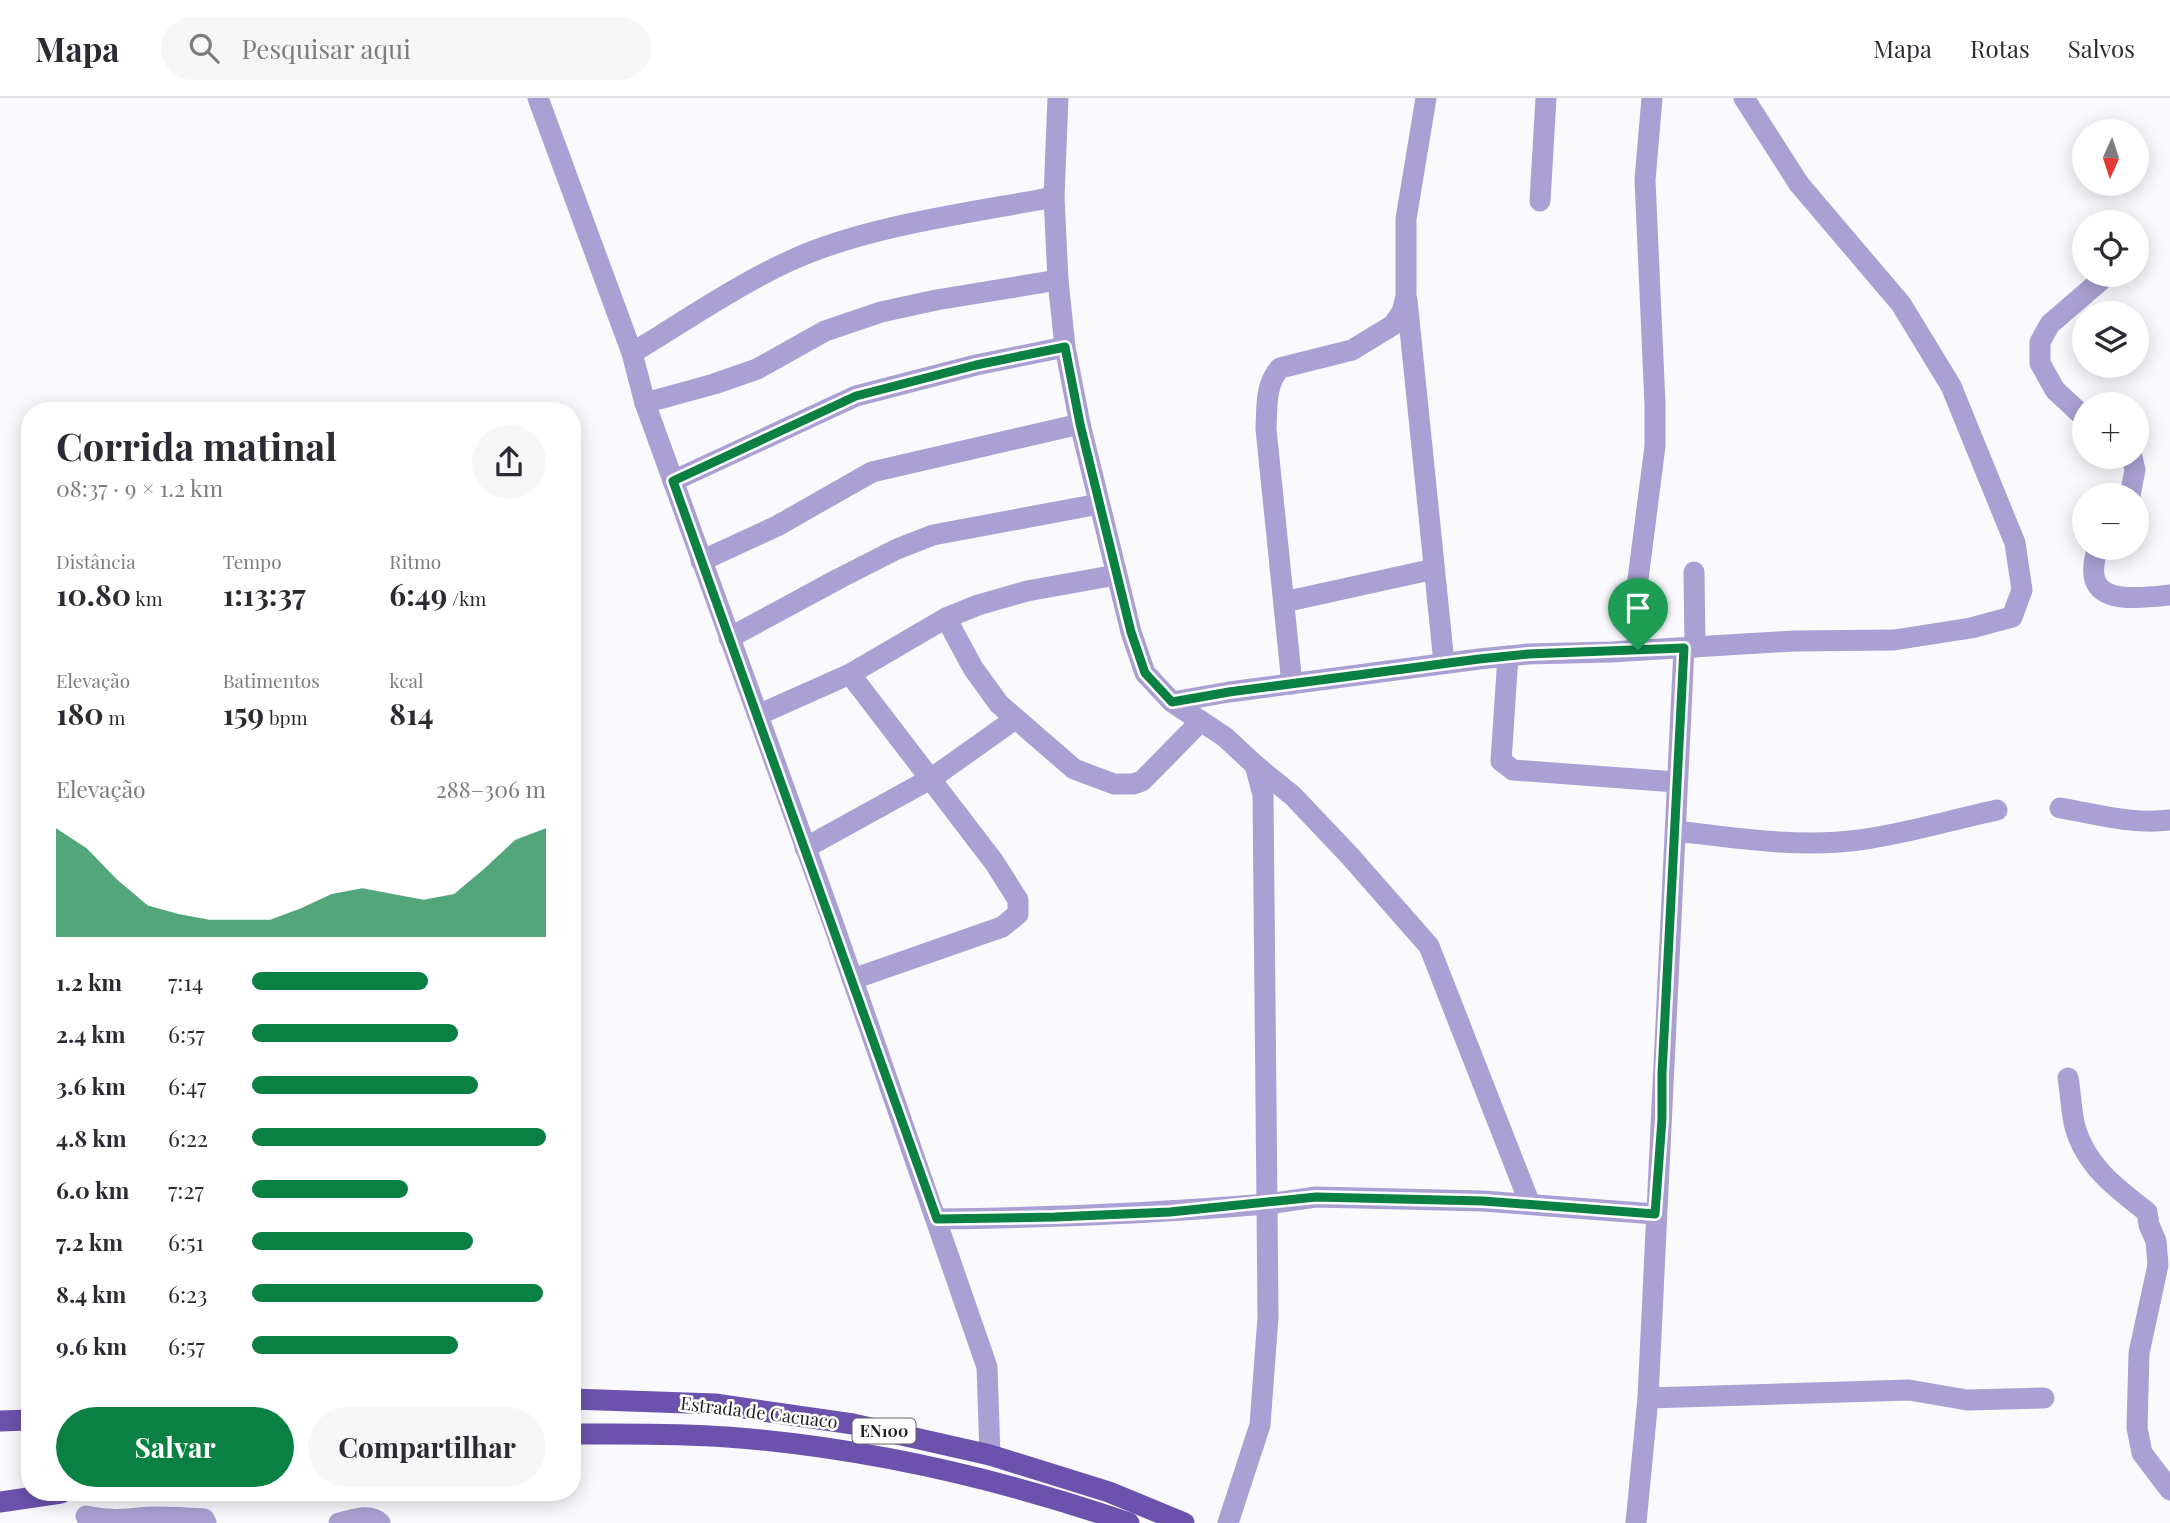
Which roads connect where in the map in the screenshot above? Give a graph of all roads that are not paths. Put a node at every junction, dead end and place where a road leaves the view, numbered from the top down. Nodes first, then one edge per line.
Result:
1 (538, 98) edge
2 (1058, 98) edge
3 (1426, 98) edge
4 (1546, 98) edge
5 (1652, 98) edge
6 (1744, 98) edge
7 (1054, 197) junction
8 (1541, 201) dead end
9 (1058, 280) junction
10 (2093, 287) edge
11 (1406, 297) junction
12 (1065, 347) junction
13 (632, 353) junction
14 (645, 403) junction
15 (2072, 406) edge
16 (1080, 424) junction
17 (673, 481) junction
18 (1099, 504) junction
19 (2095, 560) edge
20 (701, 561) junction
21 (1434, 569) junction
22 (1694, 572) dead end
23 (1116, 575) junction
24 (2170, 595) edge
25 (1284, 602) junction
26 (946, 618) junction
27 (729, 638) junction
28 (1689, 647) junction
29 (1638, 650) junction
30 (1508, 656) junction
31 (1444, 663) junction
32 (850, 674) junction
33 (1292, 684) junction
34 (1172, 702) junction
35 (758, 715) junction
36 (1015, 719) junction
37 (1200, 721) junction
38 (1255, 765) junction
39 (932, 778) junction
40 (1676, 782) junction
41 (2060, 808) dead end
42 (1997, 810) dead end
43 (2170, 820) edge
44 (1676, 831) junction
45 (805, 848) junction
46 (853, 979) junction
47 (2068, 1078) dead end
48 (1267, 1204) junction
49 (1530, 1204) junction
50 (1655, 1214) junction
51 (937, 1219) junction
52 (1648, 1398) junction
53 (2044, 1398) dead end
54 (581, 1399) edge
55 (21, 1420) edge
56 (0, 1421) edge
57 (581, 1434) edge
58 (990, 1455) junction
59 (2170, 1490) edge
60 (21, 1499) edge
61 (0, 1502) edge
62 (86, 1516) dead end
63 (210, 1522) edge
64 (339, 1523) edge
65 (380, 1523) edge
66 (1129, 1523) edge
67 (1184, 1523) edge
68 (1228, 1523) edge
69 (1636, 1523) edge

1 - 13 street
2 - 7 street
3 - 11 street
4 - 8 street
5 - 29 street
6 - 28 street
7 - 9 street
7 - 13 street
9 - 12 street
9 - 14 street
10 - 15 street
11 - 21 street
11 - 25 street
12 - 16 street
12 - 17 street
13 - 14 street
14 - 17 street
16 - 18 street
16 - 20 street
17 - 20 street
18 - 23 street
18 - 27 street
19 - 24 street
20 - 27 street
21 - 25 street
21 - 31 street
22 - 28 street
23 - 26 street
23 - 34 street
25 - 33 street
26 - 32 street
26 - 36 street
27 - 35 street
28 - 29 street
28 - 40 street
29 - 30 street
30 - 31 street
30 - 40 street
31 - 33 street
32 - 35 street
32 - 39 street
33 - 34 street
34 - 37 street
35 - 45 street
36 - 37 street
36 - 39 street
37 - 38 street
38 - 48 street
38 - 49 street
39 - 45 street
39 - 46 street
40 - 44 street
41 - 43 street
42 - 44 street
44 - 50 street
45 - 46 street
46 - 51 street
47 - 59 street
48 - 49 street
48 - 51 street
48 - 68 street
49 - 50 street
50 - 52 street
51 - 58 street
52 - 53 street
52 - 69 street
54 - 58 main road, Estrada de Cacuaco / EN100
55 - 56 main road
57 - 66 main road, Estrada de Cacuaco / EN100
58 - 67 main road, Estrada de Cacuaco / EN100
60 - 61 main road
62 - 63 street
64 - 65 street

